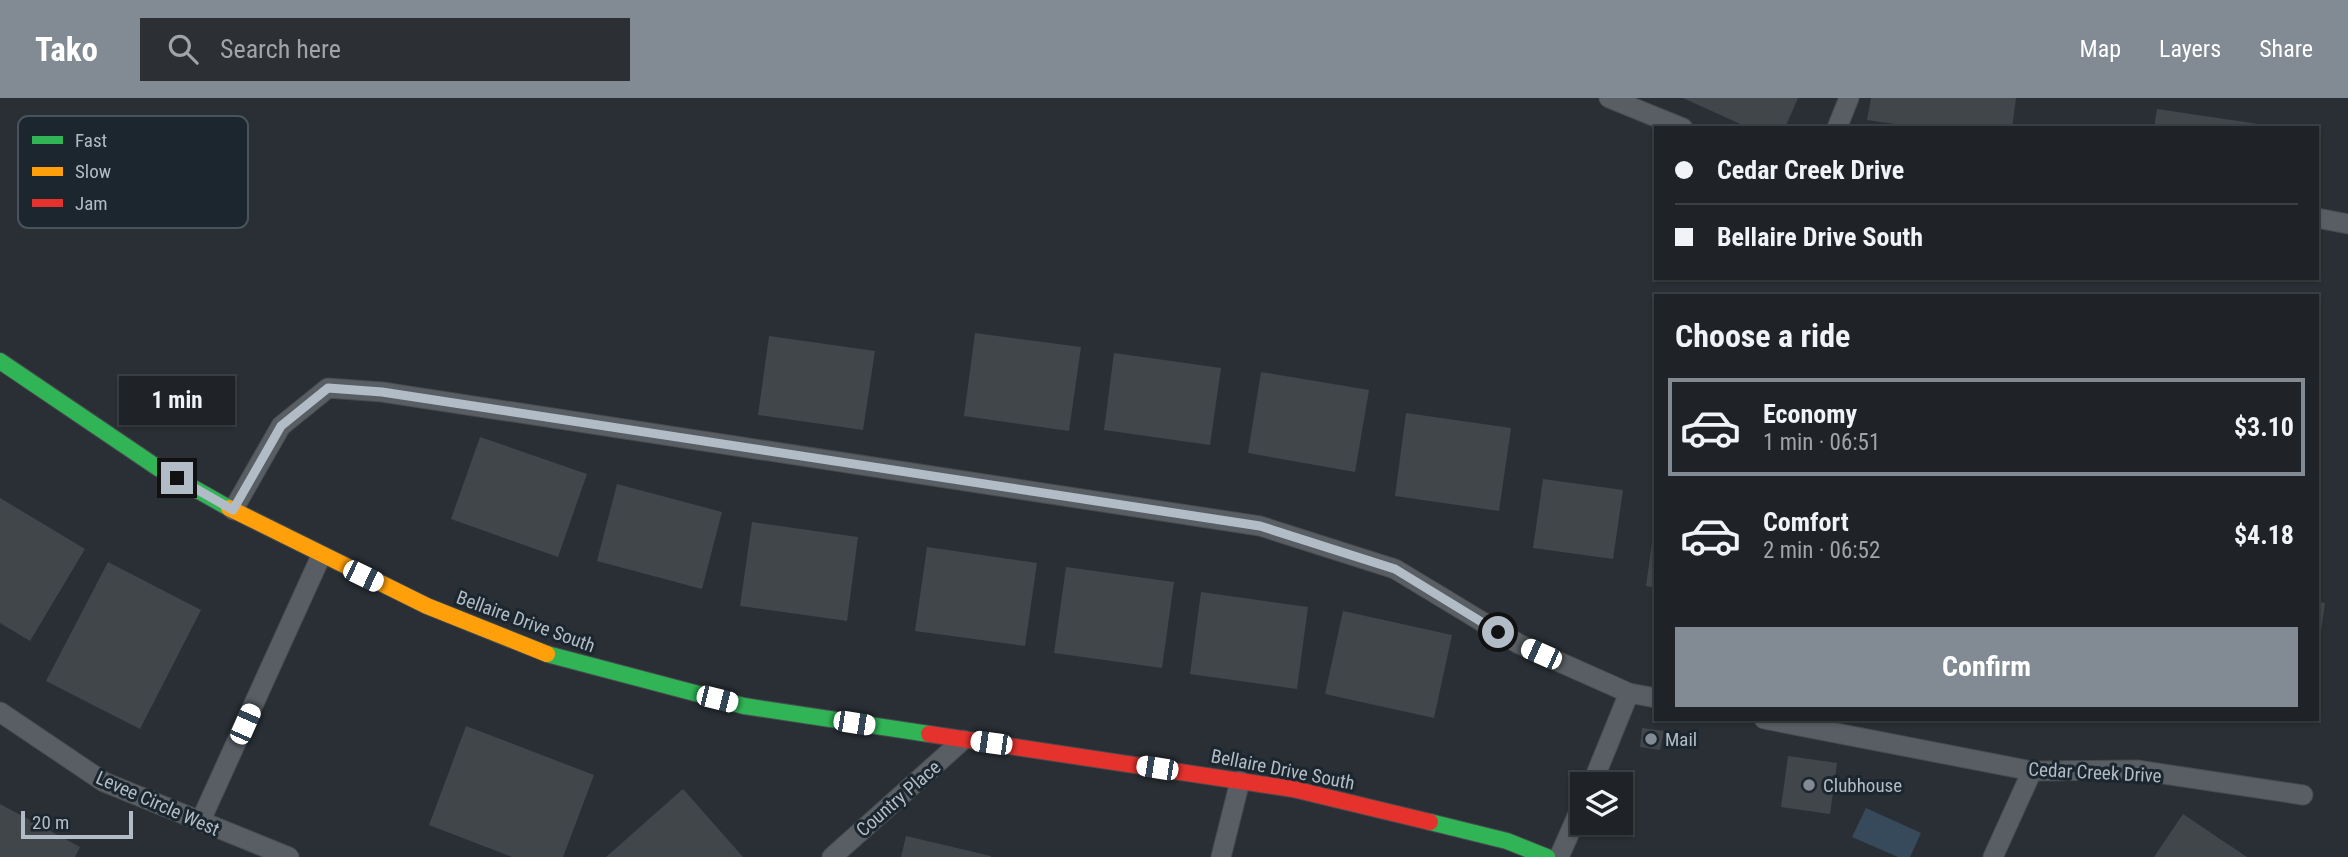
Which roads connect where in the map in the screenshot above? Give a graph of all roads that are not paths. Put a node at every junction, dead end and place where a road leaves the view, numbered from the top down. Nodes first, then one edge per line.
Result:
1 (1609, 98) edge
2 (1849, 98) edge
3 (1678, 126) edge
4 (1839, 126) edge
5 (2319, 218) edge
6 (2348, 224) edge
7 (0, 361) edge
8 (233, 510) junction
9 (321, 556) junction
10 (1629, 693) junction
11 (1654, 698) edge
12 (0, 712) edge
13 (1774, 721) edge
14 (964, 739) junction
15 (2032, 771) junction
16 (1597, 772) edge
17 (1240, 781) junction
18 (2303, 795) dead end
19 (201, 820) junction
20 (1570, 832) edge
21 (289, 857) edge
22 (832, 857) edge
23 (1222, 857) edge
24 (1547, 857) edge
25 (1559, 857) edge
26 (1993, 857) edge

1 - 3 lane
2 - 4 lane
5 - 6 lane
7 - 8 street, Bellaire Drive South
8 - 9 street, Bellaire Drive South
8 - 10 lane
9 - 14 street, Bellaire Drive South
9 - 19 lane
10 - 11 lane
10 - 16 lane
12 - 19 lane, Levee Circle West
13 - 15 lane, Cedar Creek Drive
14 - 17 street, Bellaire Drive South
14 - 22 lane, Country Place
15 - 18 lane, Cedar Creek Drive
15 - 26 lane
17 - 23 lane
17 - 24 street, Bellaire Drive South
19 - 21 lane, Levee Circle West
20 - 25 lane

